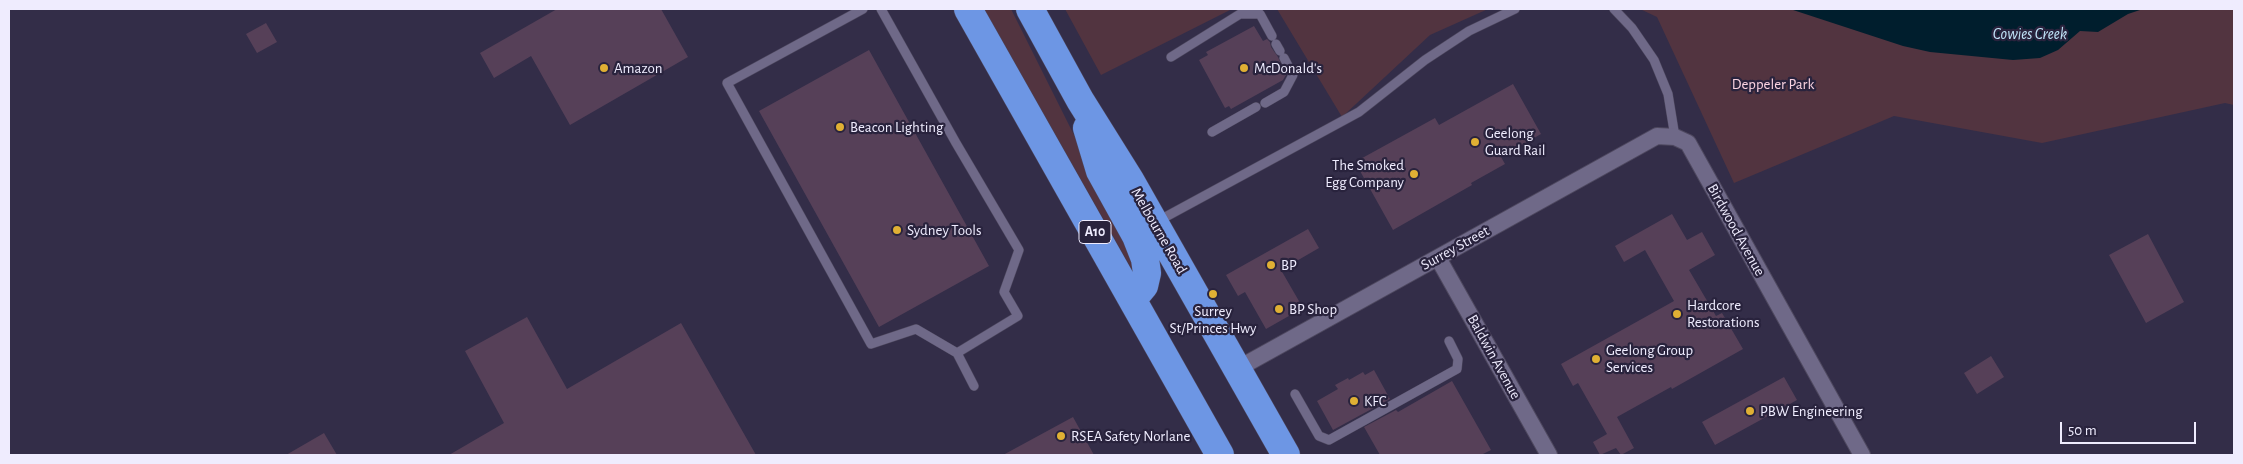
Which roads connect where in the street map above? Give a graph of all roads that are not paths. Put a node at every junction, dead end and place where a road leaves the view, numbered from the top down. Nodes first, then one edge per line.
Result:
1 (863, 9) edge
2 (881, 9) edge
3 (968, 9) edge
4 (1030, 9) edge
5 (1515, 9) edge
6 (1614, 9) edge
7 (1171, 57) dead end
8 (1080, 100) junction
9 (1212, 132) dead end
10 (1675, 136) junction
11 (1154, 223) junction
12 (1438, 258) junction
13 (1133, 300) junction
14 (1449, 341) dead end
15 (957, 353) junction
16 (1237, 369) junction
17 (974, 386) dead end
18 (1295, 394) dead end
19 (1220, 455) edge
20 (1286, 455) edge
21 (1549, 455) edge
22 (1862, 455) edge

1 - 15 lane
2 - 15 lane
3 - 13 highway, A10
4 - 8 highway, Melbourne Road
5 - 11 lane
6 - 10 lane
7 - 9 lane
8 - 11 highway, Melbourne Road
8 - 13 highway
10 - 12 street, Surrey Street
10 - 22 street, Birdwood Avenue
11 - 16 highway, Melbourne Road
12 - 16 street, Surrey Street
12 - 21 street, Baldwin Avenue
13 - 19 highway, A10
14 - 18 lane
15 - 17 lane
16 - 20 highway, Melbourne Road

